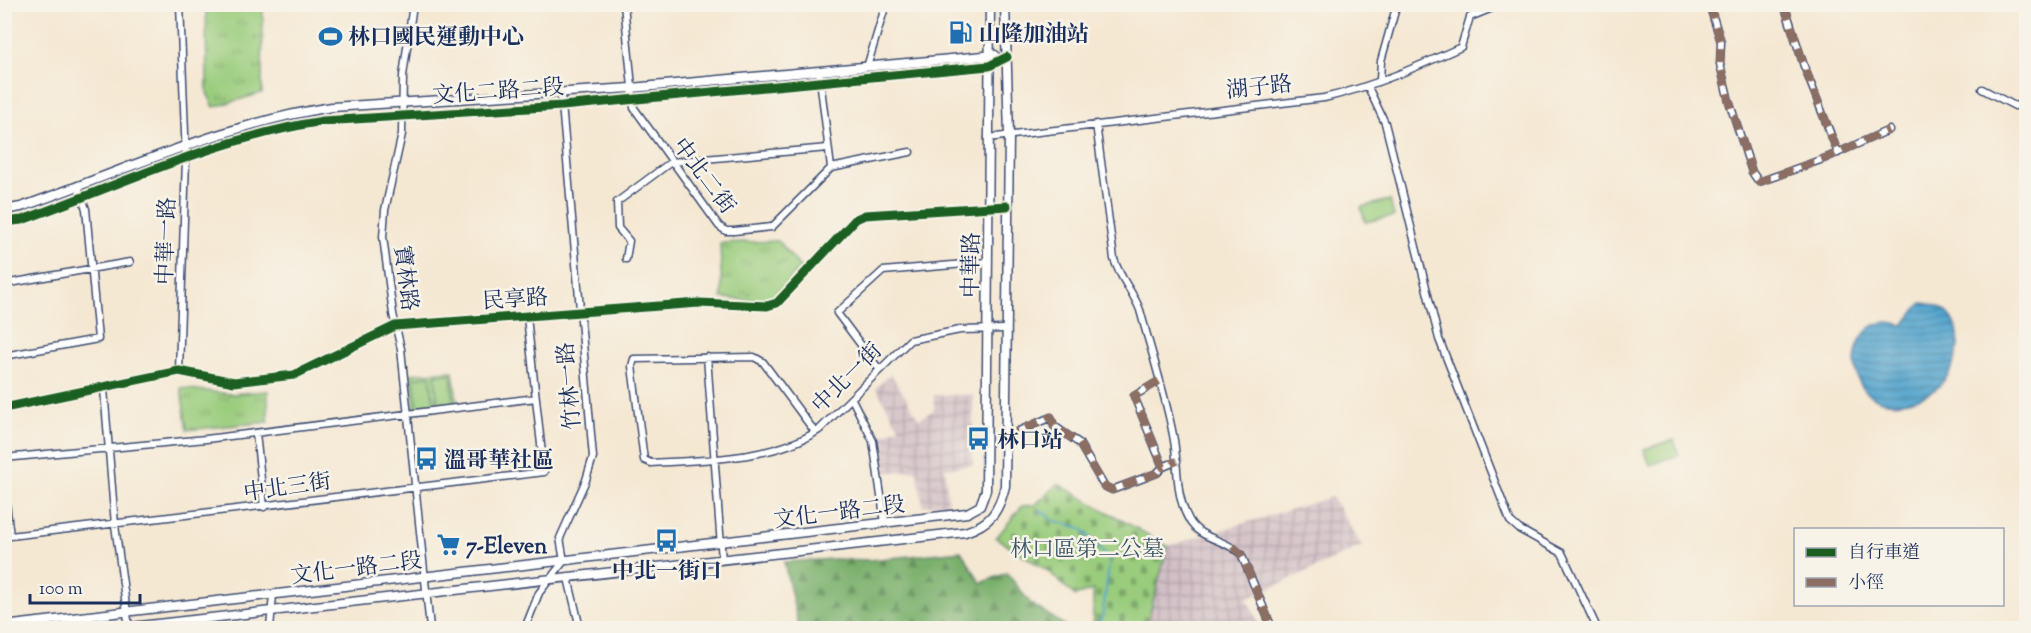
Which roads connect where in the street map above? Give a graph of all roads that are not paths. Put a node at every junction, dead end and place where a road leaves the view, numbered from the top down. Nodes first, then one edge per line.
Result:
1 (180, 4) edge
2 (413, 4) edge
3 (624, 4) edge
4 (886, 4) edge
5 (990, 4) edge
6 (1005, 4) edge
7 (1397, 4) edge
8 (1502, 4) edge
9 (1709, 4) edge
10 (1784, 4) edge
11 (2026, 4) edge
12 (2026, 20) edge
13 (990, 55) junction
14 (1007, 57) junction
15 (989, 66) junction
16 (867, 67) junction
17 (819, 71) junction
18 (1380, 80) junction
19 (820, 82) junction
20 (1368, 87) junction
21 (631, 88) junction
22 (1982, 89) dead end
23 (561, 93) junction
24 (632, 100) junction
25 (401, 103) junction
26 (2026, 103) edge
27 (562, 106) junction
28 (401, 116) junction
29 (1096, 124) junction
30 (1889, 130) dead end
31 (1009, 135) junction
32 (988, 138) junction
33 (183, 147) junction
34 (828, 148) junction
35 (910, 152) dead end
36 (1838, 153) junction
37 (186, 159) junction
38 (671, 162) junction
39 (831, 168) junction
40 (78, 187) junction
41 (82, 198) junction
42 (989, 206) junction
43 (1007, 206) junction
44 (4, 210) edge
45 (4, 222) edge
46 (627, 259) dead end
47 (130, 262) dead end
48 (988, 262) junction
49 (92, 268) junction
50 (4, 284) edge
51 (580, 312) junction
52 (527, 317) junction
53 (395, 326) junction
54 (986, 329) junction
55 (1005, 329) junction
56 (4, 356) edge
57 (707, 357) junction
58 (879, 369) junction
59 (179, 371) junction
60 (1159, 381) junction
61 (104, 388) junction
62 (536, 398) junction
63 (852, 399) junction
64 (4, 408) edge
65 (407, 415) junction
66 (815, 432) junction
67 (256, 433) junction
68 (1004, 437) junction
69 (108, 448) junction
70 (4, 458) edge
71 (714, 459) junction
72 (1177, 461) junction
73 (1163, 467) junction
74 (4, 486) edge
75 (414, 486) junction
76 (1005, 486) joint
77 (986, 490) joint
78 (264, 507) junction
79 (885, 524) junction
80 (116, 525) junction
81 (720, 544) junction
82 (722, 560) junction
83 (564, 561) junction
84 (424, 576) junction
85 (568, 578) junction
86 (550, 580) junction
87 (426, 594) junction
88 (273, 595) junction
89 (270, 612) junction
90 (127, 613) junction
91 (4, 626) edge
92 (163, 626) edge
93 (126, 628) edge
94 (270, 628) edge
95 (430, 628) edge
96 (525, 628) edge
97 (580, 628) edge
98 (1272, 628) edge
99 (1597, 628) edge

1 - 33 street, 中華一路
2 - 25 street, 寶林路
3 - 21 street
4 - 16 street
5 - 13 main road, 中華路
6 - 14 main road, 中華路
7 - 18 street
8 - 18 street, 湖子路
9 - 36 street
10 - 36 street
11 - 12 street
13 - 14 main road, 文化二路二段
13 - 15 main road, 中華路
13 - 16 main road, 文化二路二段
14 - 15 main road, 文化二路二段
14 - 31 main road, 中華路
15 - 19 main road, 文化二路二段
15 - 32 main road, 中華路
16 - 17 main road, 文化二路二段
17 - 19 street
17 - 21 main road, 文化二路二段
18 - 20 street, 湖子路
19 - 24 main road, 文化二路二段
19 - 34 street
20 - 29 street, 湖子路
20 - 99 street
21 - 23 main road, 文化二路二段
21 - 24 street
22 - 26 street
23 - 25 main road, 文化二路二段
23 - 27 street, 竹林一路
24 - 27 main road, 文化二路二段
24 - 38 street, 中北二街
25 - 28 street, 寶林路
25 - 33 main road, 文化二路二段
27 - 28 main road, 文化二路二段
27 - 51 street, 竹林一路
28 - 37 main road, 文化二路二段
28 - 53 street, 寶林路
29 - 31 street, 湖子路
29 - 60 street
30 - 36 street
31 - 32 street, 湖子路
31 - 43 main road, 中華路
32 - 42 main road, 中華路
33 - 37 street, 中華一路
33 - 40 main road, 文化二路二段
34 - 38 street
34 - 39 street
35 - 39 street
37 - 41 main road, 文化二路二段
37 - 59 street, 中華一路
38 - 39 street, 中北二街
38 - 46 street
40 - 41 street
40 - 44 main road, 文化二路二段
41 - 45 main road, 文化二路二段
41 - 49 street
42 - 43 street, 民享路
42 - 48 main road, 中華路
42 - 51 street, 民享路
43 - 55 main road, 中華路
47 - 49 street
48 - 54 main road, 中華路
48 - 58 street
49 - 50 street
49 - 56 street
51 - 52 street, 民享路
51 - 83 street, 竹林一路
52 - 53 street, 民享路
52 - 62 street, 中北三街
53 - 59 street, 民享路
53 - 65 street, 寶林路
54 - 55 street, 中北一街
54 - 58 street, 中北一街
54 - 77 main road, 中華路
55 - 68 main road, 中華路
57 - 66 street
57 - 71 street
57 - 71 street, 中北一街
58 - 63 street, 中北一街
59 - 61 street, 民享路
60 - 72 street
60 - 73 street
61 - 64 street, 民享路
61 - 69 street
62 - 65 street
62 - 75 street, 中北三街
63 - 66 street, 中北一街
63 - 79 street
65 - 67 street
65 - 75 street, 寶林路
66 - 71 street, 中北一街
67 - 69 street
67 - 78 street
68 - 73 street
68 - 76 main road, 中華路
69 - 70 street
69 - 80 street
71 - 81 street
72 - 73 street
72 - 98 street
74 - 80 street, 中北三街
75 - 78 street, 中北三街
75 - 84 street, 寶林路
76 - 82 main road, 文化一路二段
77 - 79 main road, 文化一路二段
78 - 80 street, 中北三街
79 - 81 main road, 文化一路二段
80 - 90 street
81 - 82 street
81 - 83 main road, 文化一路二段
82 - 85 main road, 文化一路二段
83 - 84 main road, 文化一路二段
83 - 85 main road
83 - 86 street
84 - 87 street, 寶林路
84 - 88 main road, 文化一路二段
85 - 86 main road, 文化一路二段
85 - 97 street
86 - 87 main road, 文化一路二段
86 - 96 street
87 - 89 main road, 文化一路二段
87 - 95 street, 寶林路
88 - 89 street
88 - 90 main road, 文化一路二段
89 - 92 main road, 文化一路二段
89 - 94 street
90 - 91 main road, 文化一路二段
90 - 93 street
92 - 93 main road, 文化一路二段

